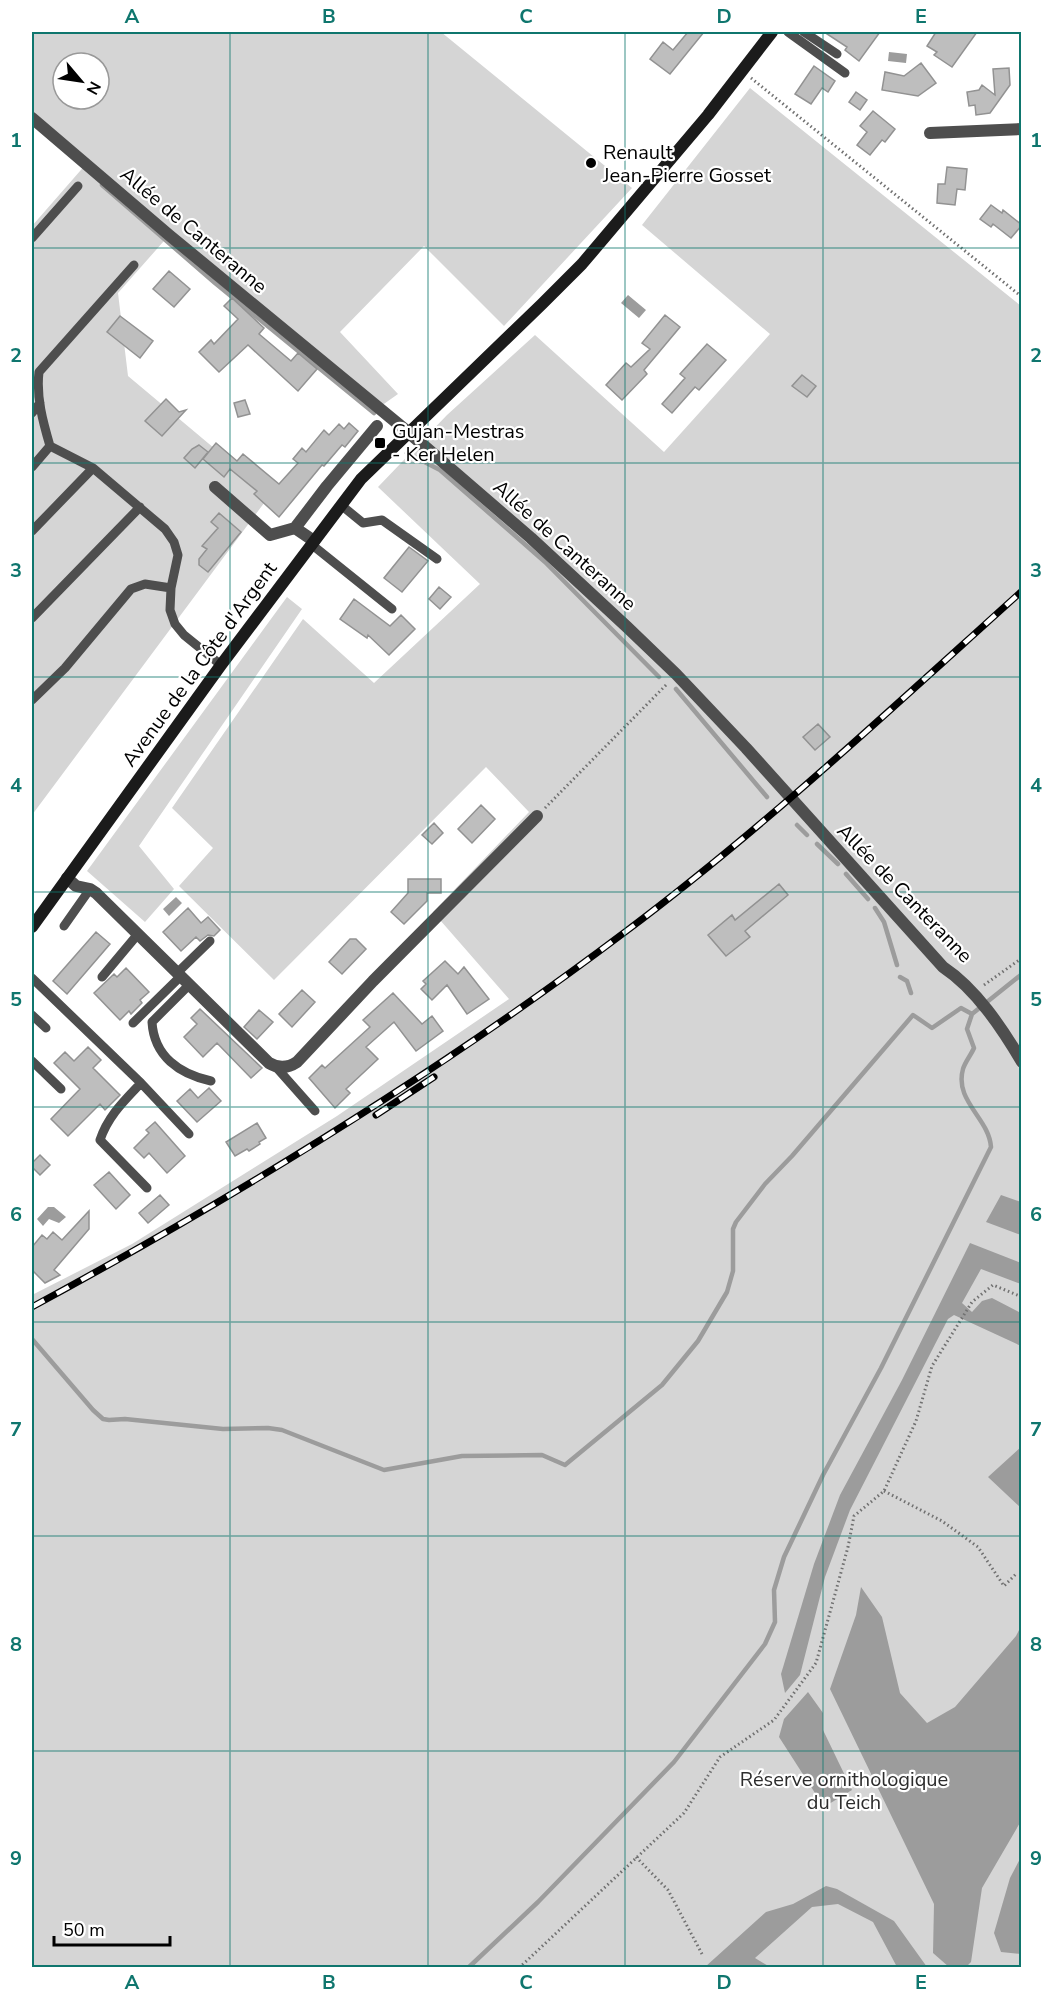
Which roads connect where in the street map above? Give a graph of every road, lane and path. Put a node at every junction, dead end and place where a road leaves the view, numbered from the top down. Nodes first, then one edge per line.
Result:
1 (771, 32) edge
2 (788, 32) edge
3 (804, 32) edge
4 (837, 54) dead end
5 (742, 72) junction
6 (845, 73) dead end
7 (32, 118) edge
8 (1022, 129) edge
9 (930, 133) dead end
10 (78, 186) dead end
11 (32, 238) edge
12 (134, 265) dead end
13 (1022, 297) edge
14 (35, 369) edge
15 (40, 403) junction
16 (32, 413) edge
17 (377, 426) dead end
18 (408, 432) junction
19 (50, 446) junction
20 (32, 466) edge
21 (93, 468) junction
22 (215, 487) dead end
23 (340, 505) junction
24 (140, 507) junction
25 (296, 528) junction
26 (32, 531) edge
27 (312, 543) junction
28 (437, 559) dead end
29 (171, 588) junction
30 (392, 609) dead end
31 (32, 618) edge
32 (221, 665) junction
33 (676, 674) junction
34 (32, 700) edge
35 (537, 816) joint
36 (66, 878) junction
37 (90, 889) junction
38 (64, 926) dead end
39 (32, 927) edge
40 (138, 934) junction
41 (210, 941) dead end
42 (1022, 958) edge
43 (102, 977) dead end
44 (32, 978) edge
45 (182, 978) junction
46 (974, 995) junction
47 (32, 1015) edge
48 (133, 1023) dead end
49 (46, 1028) dead end
50 (32, 1060) edge
51 (1022, 1062) edge
52 (276, 1067) junction
53 (211, 1081) dead end
54 (141, 1083) junction
55 (61, 1089) dead end
56 (315, 1111) dead end
57 (189, 1134) dead end
58 (147, 1188) dead end
59 (1022, 1298) edge
60 (884, 1491) junction
61 (1016, 1574) dead end
62 (636, 1857) junction
63 (702, 1954) dead end
64 (519, 1968) edge

1 - 5 main road, Avenue de la Côte d'Argent
2 - 6 lane
3 - 4 lane
5 - 13 path
5 - 18 main road, Avenue de la Côte d'Argent
7 - 18 street, Allée de Canteranne
8 - 9 street
10 - 11 lane
12 - 14 lane
14 - 15 lane
15 - 16 lane
15 - 19 lane
17 - 25 street
18 - 23 main road, Avenue de la Côte d'Argent
18 - 33 street, Allée de Canteranne
19 - 20 lane
19 - 21 lane
21 - 24 lane
21 - 26 lane
22 - 25 street
23 - 27 main road, Avenue de la Côte d'Argent
23 - 28 lane
24 - 29 lane
24 - 31 lane
25 - 27 street
27 - 30 lane
27 - 32 main road, Avenue de la Côte d'Argent
29 - 32 lane
29 - 34 lane
32 - 36 main road, Avenue de la Côte d'Argent
33 - 35 path
33 - 46 street, Allée de Canteranne
35 - 52 street
36 - 37 street
36 - 39 main road, Avenue de la Côte d'Argent
37 - 38 lane
37 - 40 street
40 - 43 lane
40 - 45 street
41 - 45 lane
42 - 46 path
44 - 54 lane
45 - 48 lane
45 - 52 street
45 - 53 lane
46 - 51 street, Allée de Canteranne
47 - 49 lane
50 - 55 lane
52 - 56 lane
54 - 57 lane
54 - 58 lane
59 - 60 path
60 - 61 path
60 - 62 path
62 - 63 path
62 - 64 path

